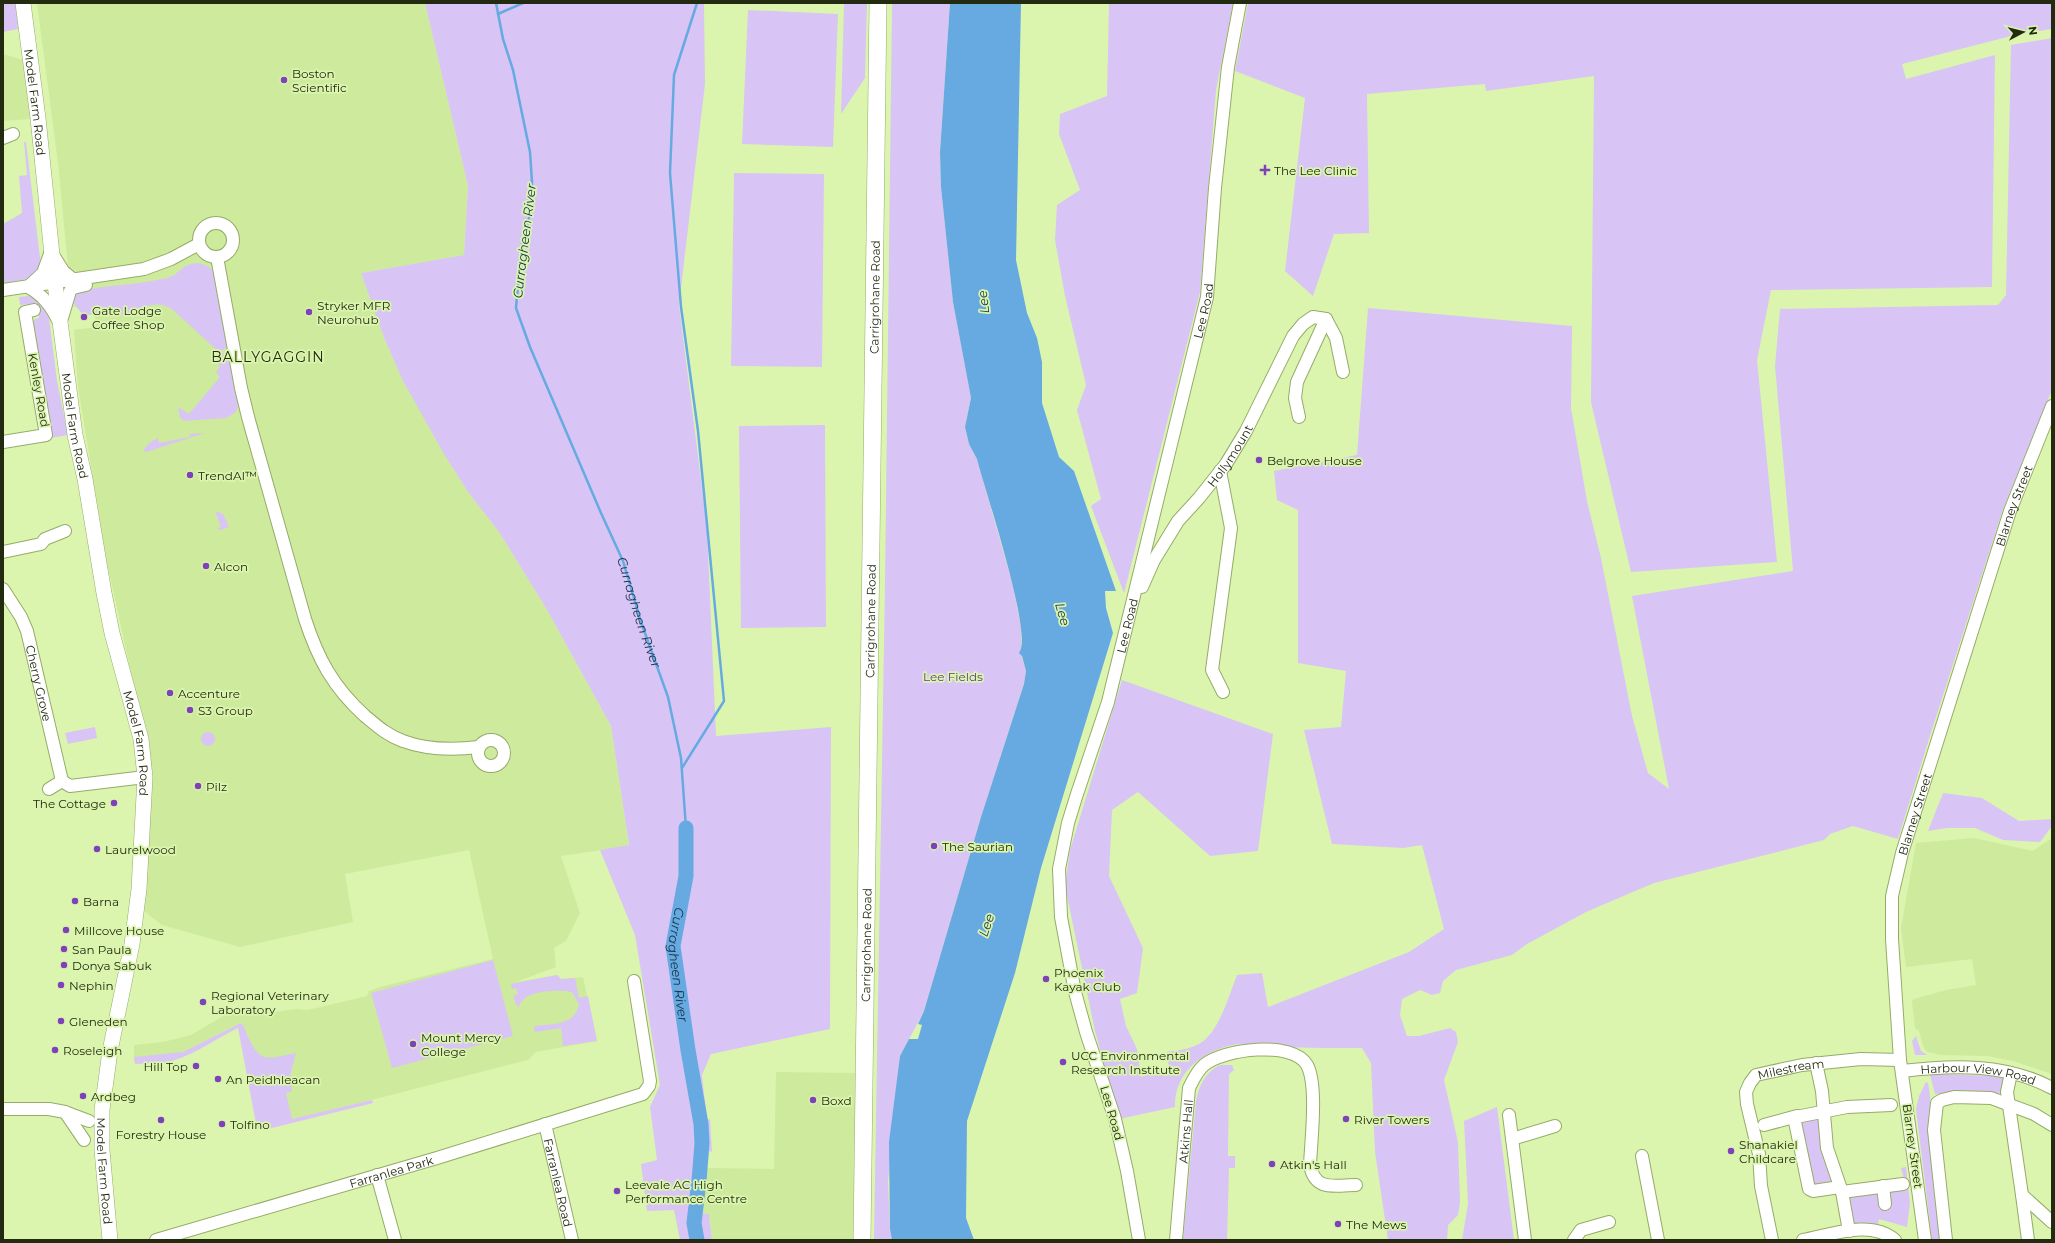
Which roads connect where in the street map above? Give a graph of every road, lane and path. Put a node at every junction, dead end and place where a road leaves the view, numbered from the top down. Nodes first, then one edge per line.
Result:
1 (23, 3) edge
2 (878, 3) edge
3 (1240, 3) edge
4 (199, 244) junction
5 (51, 250) junction
6 (217, 257) junction
7 (114, 274) junction
8 (75, 281) junction
9 (55, 284) junction
10 (28, 287) junction
11 (3, 290) edge
12 (34, 310) dead end
13 (1326, 319) junction
14 (60, 325) junction
15 (1342, 372) dead end
16 (2052, 406) edge
17 (1298, 417) dead end
18 (3, 442) edge
19 (1220, 471) junction
20 (65, 531) dead end
21 (3, 552) edge
22 (3, 589) edge
23 (1133, 601) junction
24 (1223, 692) dead end
25 (479, 747) dead end
26 (145, 777) junction
27 (62, 781) junction
28 (49, 789) dead end
29 (634, 981) dead end
30 (1816, 1063) junction
31 (1901, 1065) junction
32 (2011, 1073) junction
33 (2052, 1088) edge
34 (2009, 1104) junction
35 (1891, 1105) dead end
36 (3, 1110) edge
37 (1824, 1111) junction
38 (65, 1112) junction
39 (1509, 1116) dead end
40 (1797, 1116) junction
41 (88, 1121) dead end
42 (545, 1124) junction
43 (1764, 1125) dead end
44 (2052, 1125) edge
45 (1556, 1126) dead end
46 (1512, 1139) junction
47 (84, 1140) dead end
48 (1642, 1156) dead end
49 (377, 1175) junction
50 (1903, 1184) dead end
51 (1356, 1185) dead end
52 (1883, 1186) junction
53 (1841, 1190) junction
54 (2022, 1195) junction
55 (1885, 1204) dead end
56 (1609, 1222) dead end
57 (2052, 1222) edge
58 (1849, 1231) junction
59 (1818, 1239) edge
60 (110, 1240) edge
61 (156, 1240) edge
62 (395, 1240) edge
63 (572, 1240) edge
64 (862, 1240) edge
65 (1139, 1240) edge
66 (1176, 1240) edge
67 (1525, 1240) edge
68 (1574, 1240) edge
69 (1658, 1240) edge
70 (1772, 1240) edge
71 (1803, 1240) edge
72 (1895, 1240) edge
73 (1925, 1240) edge
74 (1946, 1240) edge
75 (2028, 1240) edge

1 - 5 main road, Model Farm Road
2 - 64 highway, Carrigrohane Road
3 - 23 street, Lee Road
4 - 6 street
4 - 6 street
4 - 7 street
5 - 8 street
5 - 9 main road, Model Farm Road
5 - 10 street, Model Farm Road
6 - 25 street
7 - 8 street
7 - 14 street
8 - 9 street
9 - 10 street
9 - 14 main road, Model Farm Road
10 - 11 street
10 - 14 street
12 - 18 street, Kenley Road
13 - 15 street
13 - 17 street
13 - 19 street, Hollymount
14 - 26 main road, Model Farm Road
16 - 31 street, Blarney Street
19 - 23 street, Hollymount
19 - 24 street
20 - 21 street
22 - 27 street, Cherry Grove
23 - 65 street, Lee Road
26 - 27 street
26 - 60 main road, Model Farm Road
27 - 28 street
29 - 42 street, Farranlea Park
30 - 31 street, Milestream
30 - 37 street
30 - 70 street, Milestream
31 - 32 street, Harbour View Road
31 - 73 street, Blarney Street
32 - 33 street, Harbour View Road
32 - 34 street
34 - 44 street
34 - 54 street
34 - 74 street
35 - 37 street
36 - 38 street
37 - 40 street
37 - 53 street
38 - 41 street
38 - 47 street
39 - 46 street
40 - 43 street
40 - 53 street
42 - 49 street, Farranlea Park
42 - 63 street, Farranlea Road
45 - 46 street
46 - 67 street
48 - 69 street
49 - 61 street, Farranlea Park
49 - 62 street
50 - 52 street
51 - 66 street, Atkins Hall
52 - 53 street
52 - 55 street
53 - 58 street
54 - 57 street
54 - 75 street
56 - 68 street
58 - 59 street
58 - 72 street
59 - 71 street

